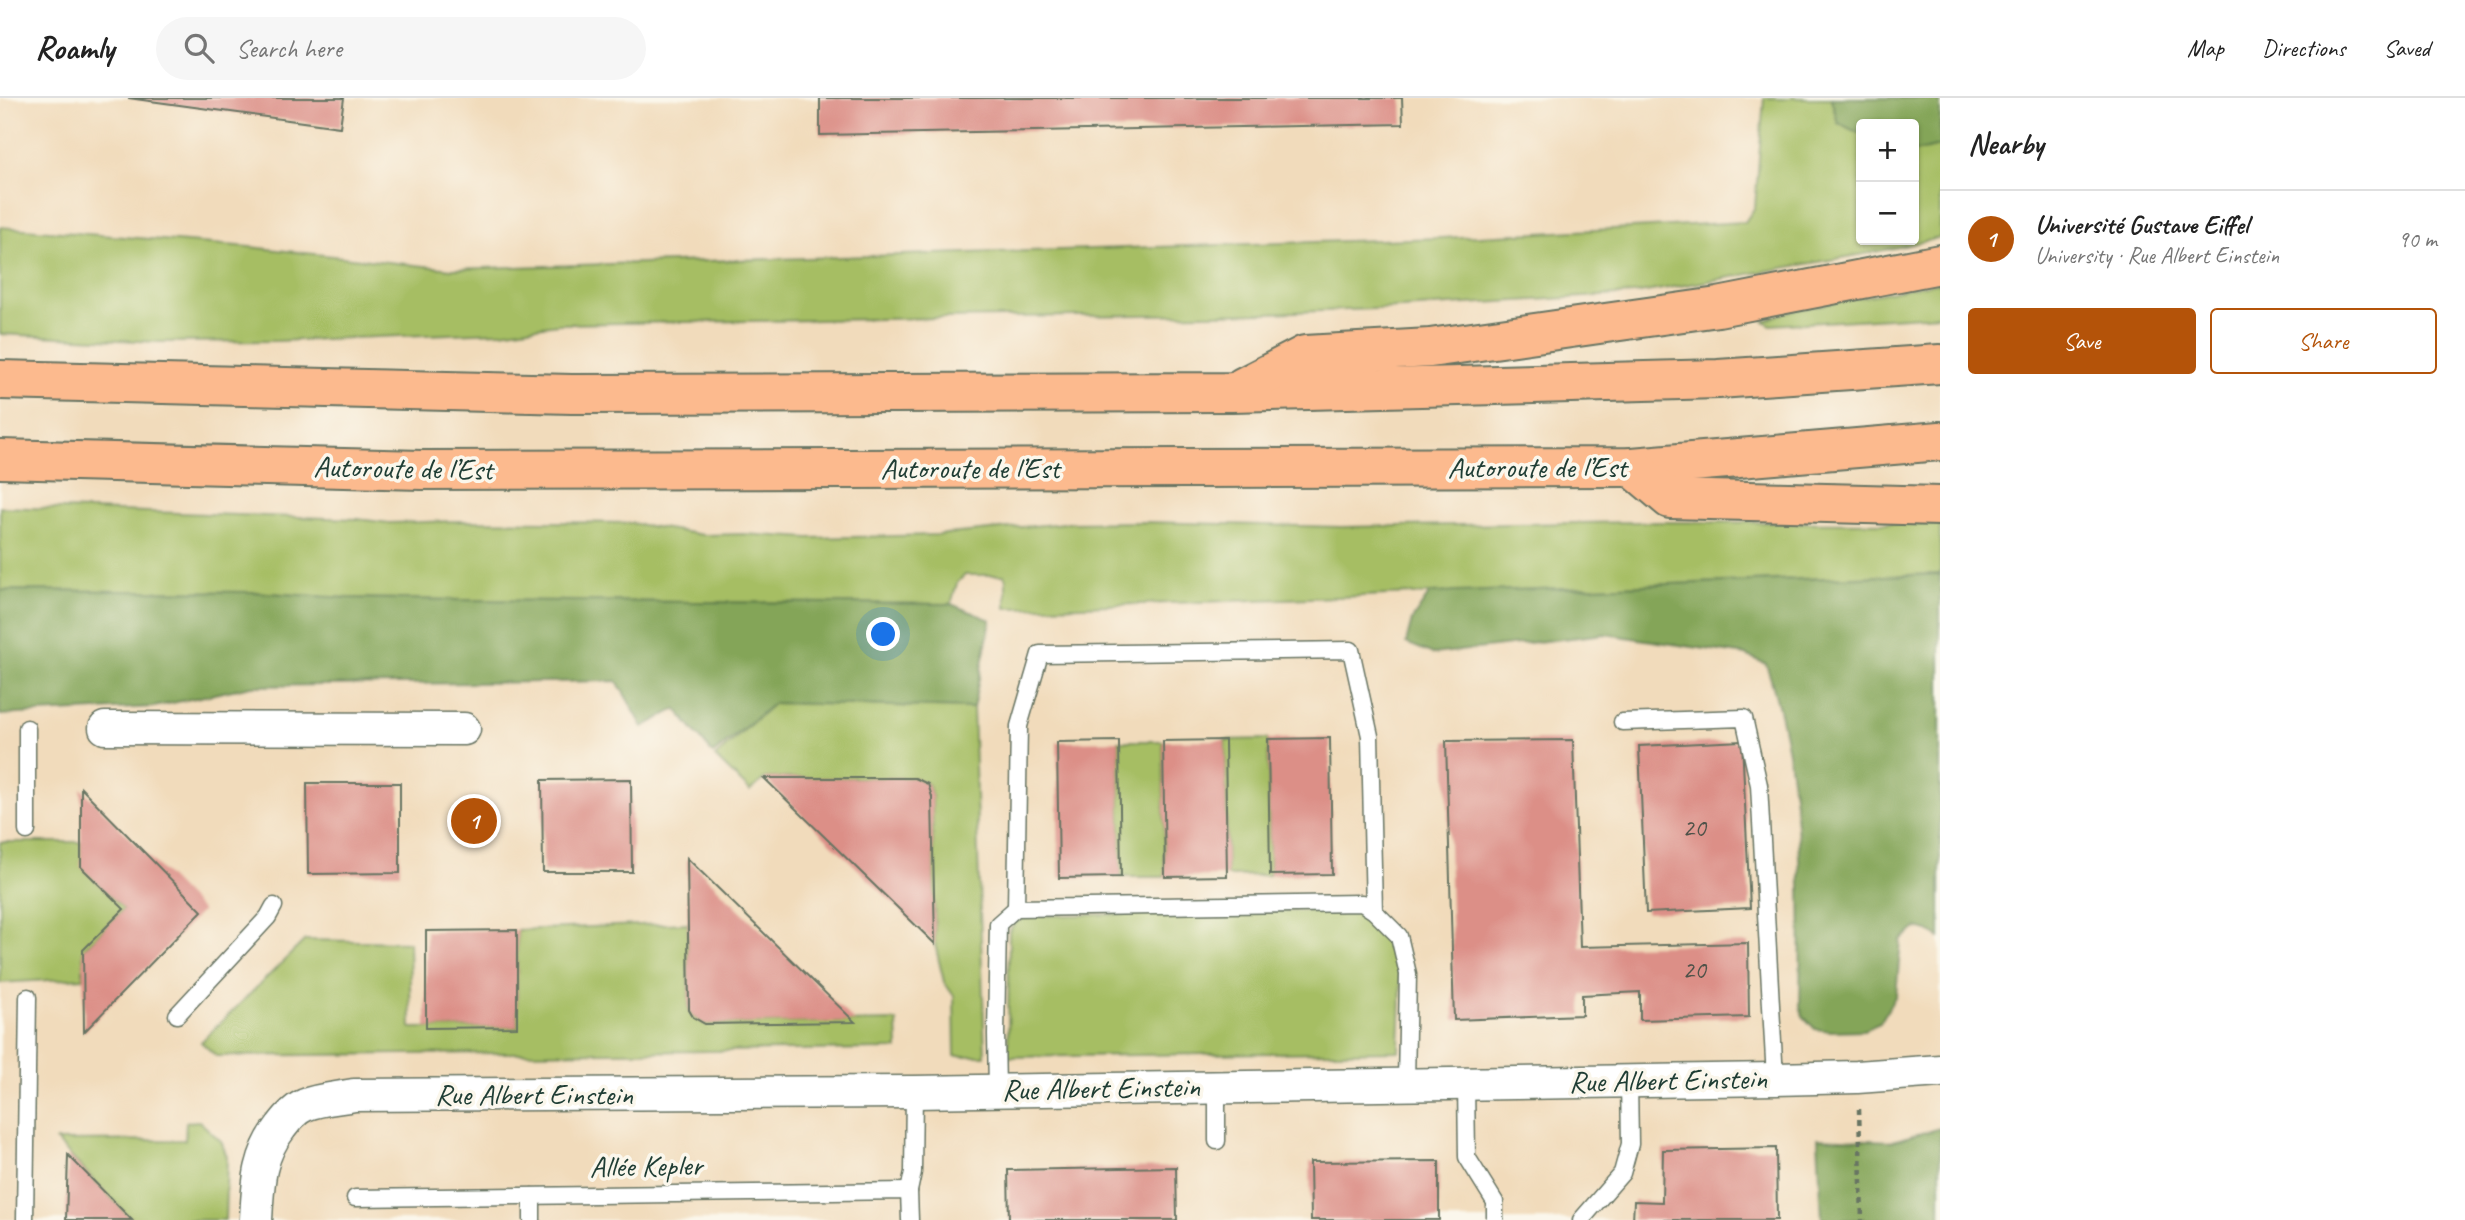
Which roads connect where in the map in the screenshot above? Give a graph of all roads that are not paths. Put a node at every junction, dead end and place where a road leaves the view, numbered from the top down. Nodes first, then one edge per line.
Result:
1 (1940, 264) edge
2 (1940, 365) edge
3 (0, 380) edge
4 (1232, 392) junction
5 (1940, 441) edge
6 (0, 459) edge
7 (1632, 467) junction
8 (1940, 506) edge
9 (1622, 722) dead end
10 (27, 728) dead end
11 (105, 728) dead end
12 (464, 729) dead end
13 (27, 831) dead end
14 (274, 906) dead end
15 (1016, 908) junction
16 (1374, 911) junction
17 (28, 997) dead end
18 (177, 1015) dead end
19 (1940, 1071) edge
20 (1775, 1079) junction
21 (1629, 1080) junction
22 (1466, 1083) junction
23 (1406, 1084) junction
24 (1217, 1086) junction
25 (997, 1090) junction
26 (914, 1091) junction
27 (1217, 1141) dead end
28 (909, 1191) junction
29 (532, 1196) junction
30 (355, 1198) dead end
31 (26, 1220) edge
32 (256, 1220) edge
33 (532, 1220) edge
34 (910, 1220) edge
35 (1495, 1220) edge
36 (1581, 1220) edge

1 - 4 highway
2 - 4 highway
3 - 4 highway
5 - 7 highway, Autoroute de l’Est
6 - 7 highway, Autoroute de l’Est
7 - 8 highway
9 - 20 lane
10 - 13 lane
11 - 12 street
14 - 18 lane
15 - 16 lane
15 - 16 lane
15 - 25 lane
16 - 23 lane
17 - 31 lane
19 - 20 street, Rue Albert Einstein
20 - 21 street, Rue Albert Einstein
21 - 22 street, Rue Albert Einstein
21 - 36 lane
22 - 23 street, Rue Albert Einstein
22 - 35 lane
23 - 24 street, Rue Albert Einstein
24 - 25 street, Rue Albert Einstein
24 - 27 lane
25 - 26 street, Rue Albert Einstein
26 - 28 lane
26 - 32 street, Rue Albert Einstein
28 - 29 lane, Allée Kepler
28 - 34 lane
29 - 30 lane, Allée Kepler
29 - 33 lane

